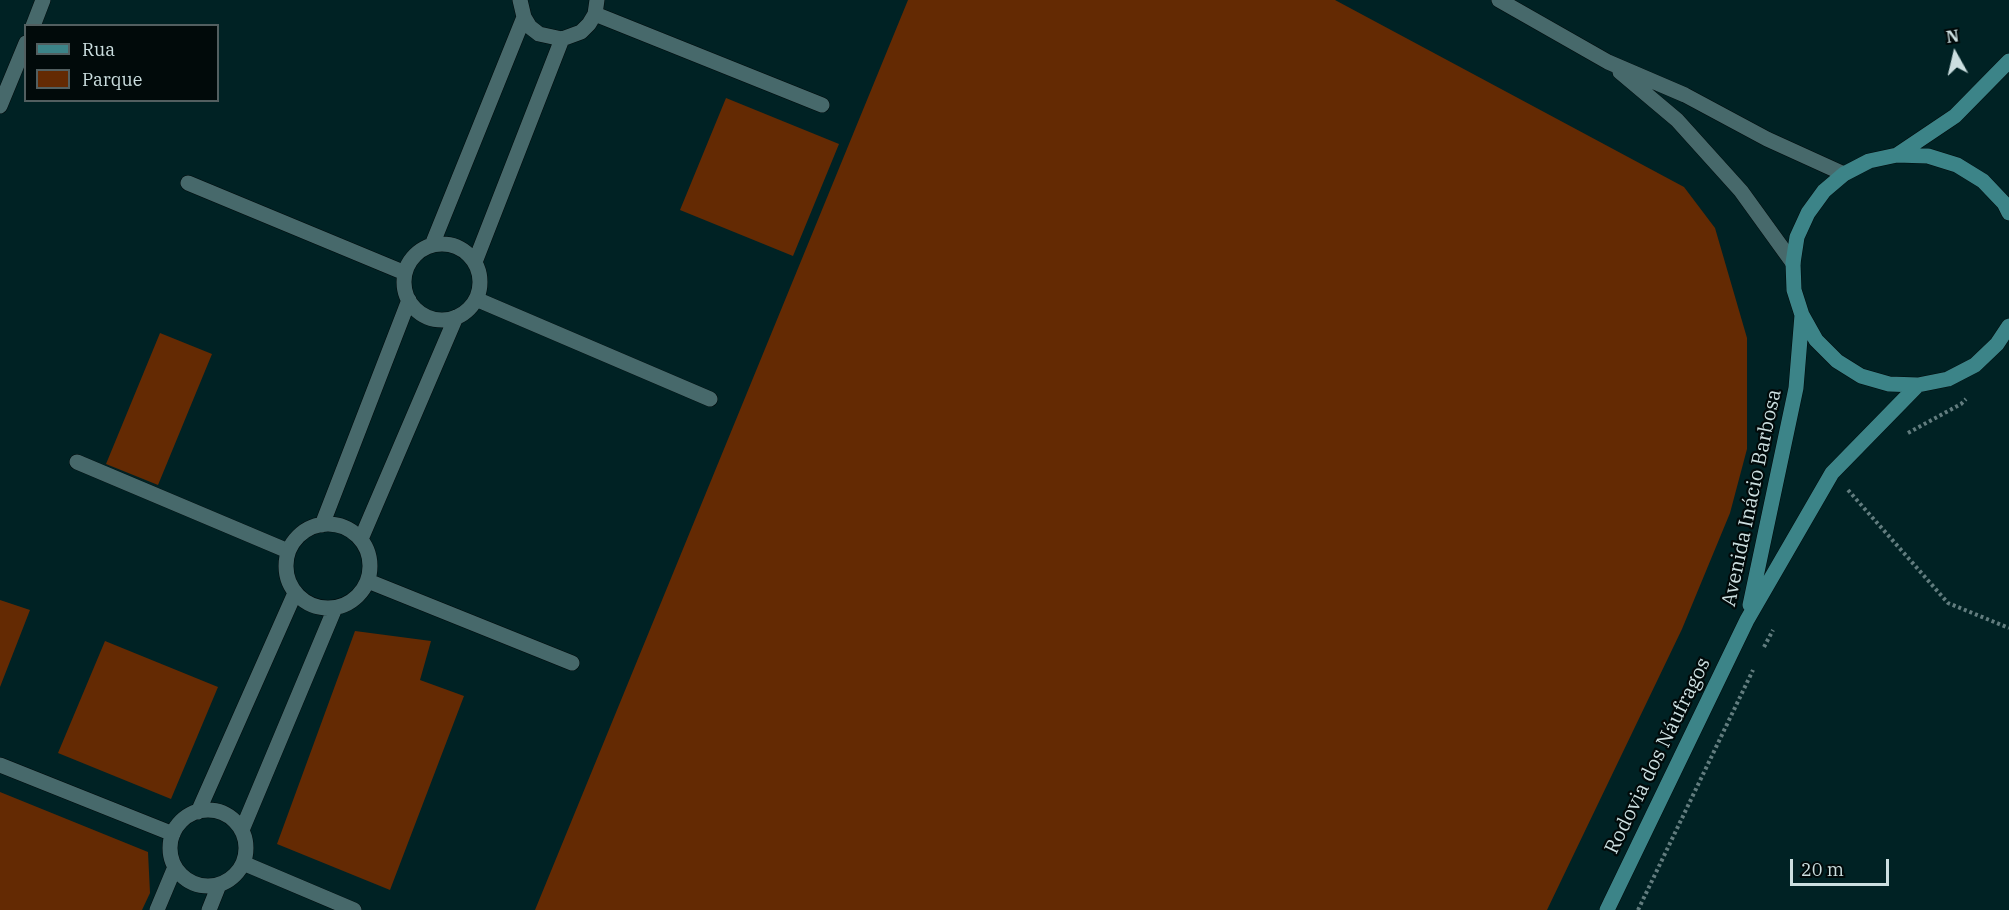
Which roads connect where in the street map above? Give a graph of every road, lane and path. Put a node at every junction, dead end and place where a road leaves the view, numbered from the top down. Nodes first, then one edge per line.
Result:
1 (43, 0) edge
2 (520, 0) edge
3 (1499, 0) edge
4 (596, 7) edge
5 (524, 17) junction
6 (34, 24) edge
7 (562, 39) junction
8 (24, 48) edge
9 (2009, 61) edge
10 (1608, 62) junction
11 (1, 102) edge
12 (822, 105) dead end
13 (1897, 155) junction
14 (1844, 174) junction
15 (188, 183) dead end
16 (2009, 213) edge
17 (432, 245) junction
18 (474, 262) junction
19 (1793, 263) junction
20 (405, 273) junction
21 (476, 299) junction
22 (409, 300) junction
23 (1802, 315) junction
24 (456, 318) junction
25 (2009, 326) edge
26 (1918, 385) junction
27 (1969, 396) dead end
28 (710, 399) dead end
29 (1898, 439) dead end
30 (77, 462) dead end
31 (1843, 485) dead end
32 (322, 525) junction
33 (361, 540) junction
34 (288, 551) junction
35 (368, 581) junction
36 (295, 593) junction
37 (335, 608) junction
38 (1747, 620) junction
39 (1776, 622) dead end
40 (2009, 628) edge
41 (1761, 654) dead end
42 (572, 663) dead end
43 (1756, 665) dead end
44 (0, 765) edge
45 (198, 812) junction
46 (242, 830) junction
47 (173, 834) junction
48 (243, 863) junction
49 (175, 867) junction
50 (219, 885) junction
51 (157, 910) edge
52 (209, 910) edge
53 (354, 910) edge
54 (1607, 910) edge
55 (1638, 910) edge

1 - 6 street
2 - 5 street
3 - 10 street
4 - 7 street
4 - 12 street
5 - 7 street
5 - 17 street
7 - 18 street
8 - 11 street
9 - 13 main road
10 - 14 street
10 - 19 street
13 - 14 main road
13 - 16 main road
14 - 19 main road
15 - 20 street
17 - 18 street
17 - 20 street
18 - 21 street
19 - 23 main road
20 - 22 street
21 - 24 street
21 - 28 street
22 - 24 street
22 - 32 street
23 - 26 main road
23 - 38 main road, Avenida Inácio Barbosa
24 - 33 street
25 - 26 main road
26 - 38 main road, Avenida Inácio Barbosa
27 - 29 path
30 - 34 street
31 - 40 path
32 - 33 street
32 - 34 street
33 - 35 street
34 - 36 street
35 - 37 street
35 - 42 street
36 - 37 street
36 - 45 street
37 - 46 street
38 - 54 main road, Rodovia dos Náufragos
39 - 41 path
43 - 55 path
44 - 47 street
45 - 46 street
45 - 47 street
46 - 48 street
47 - 49 street
48 - 50 street
48 - 53 street
49 - 50 street
49 - 51 street
50 - 52 street

